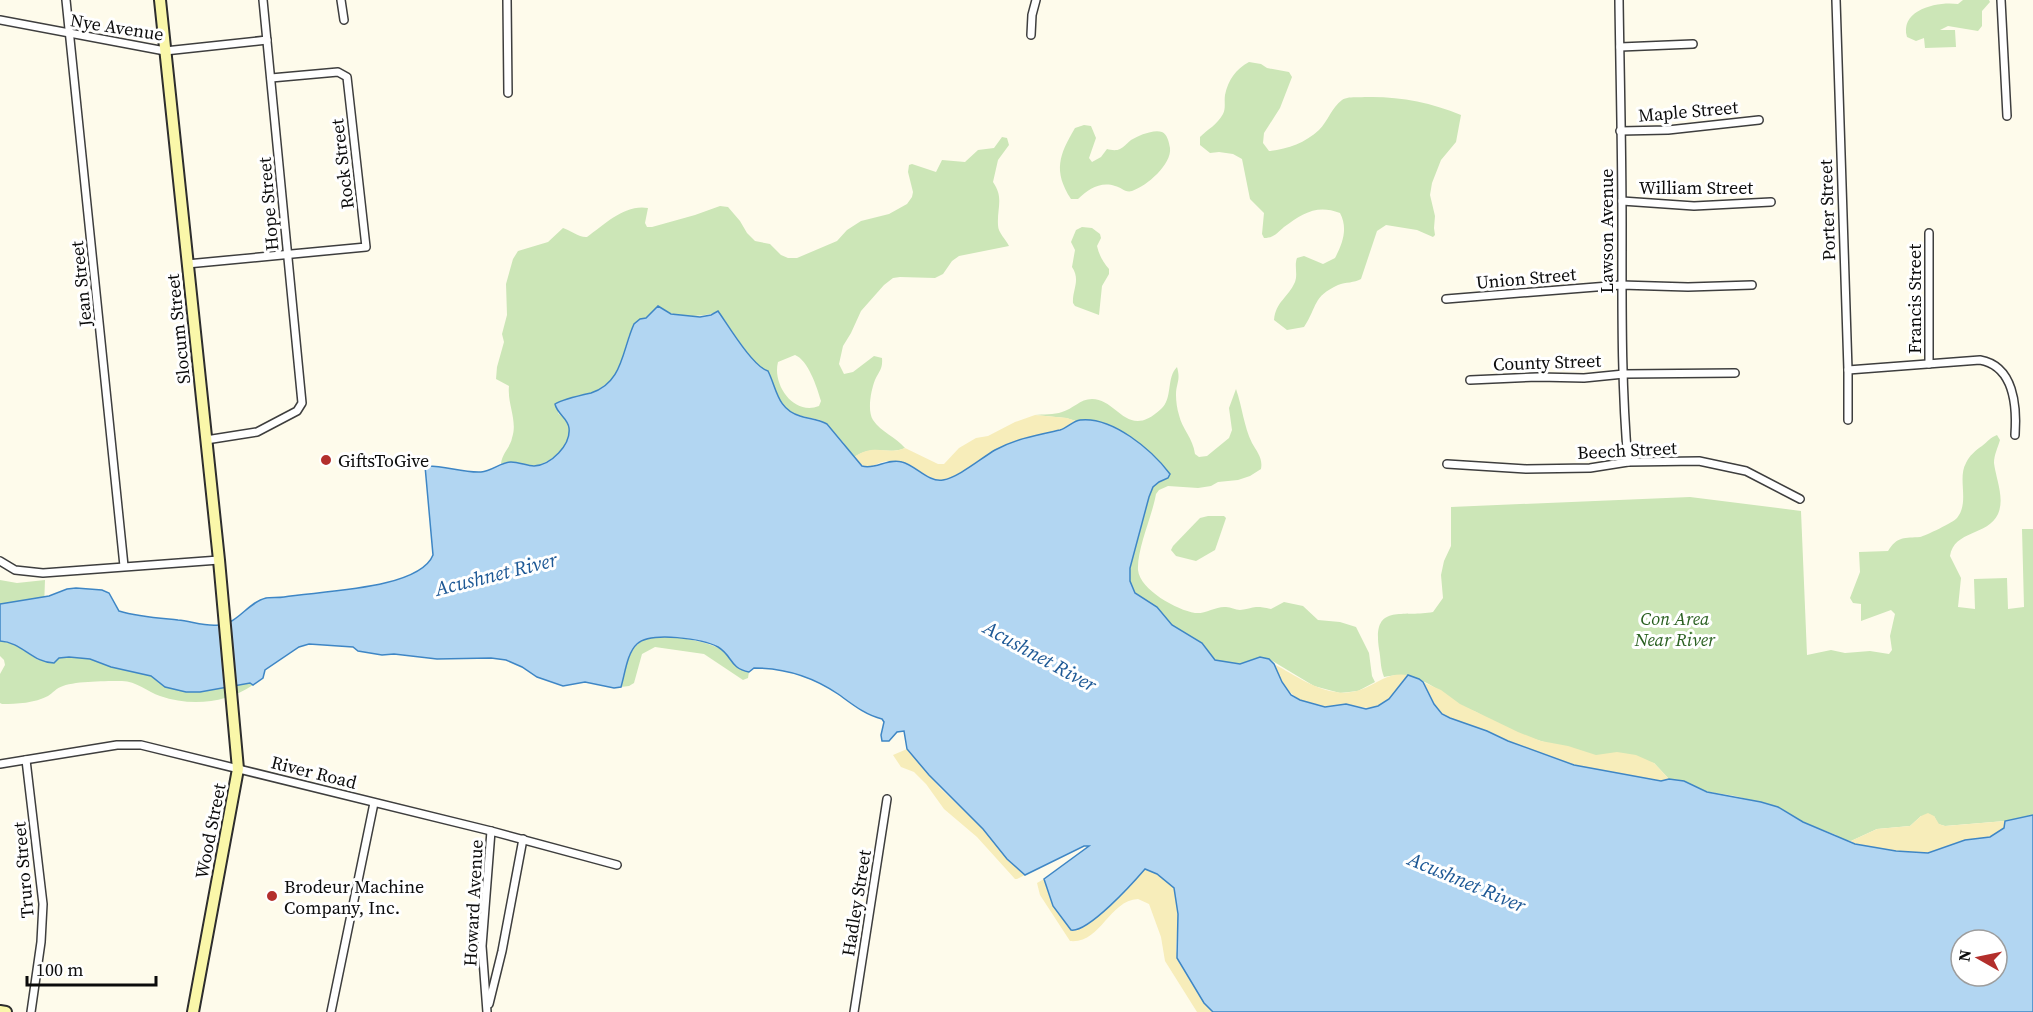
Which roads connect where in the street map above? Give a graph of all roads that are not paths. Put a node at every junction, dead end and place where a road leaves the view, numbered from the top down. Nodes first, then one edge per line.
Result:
1 (66, 0) edge
2 (160, 0) edge
3 (263, 0) edge
4 (342, 0) edge
5 (507, 0) edge
6 (1036, 0) edge
7 (1619, 0) edge
8 (1836, 0) edge
9 (2001, 0) edge
10 (0, 20) edge
11 (344, 20) dead end
12 (69, 34) junction
13 (1032, 35) dead end
14 (267, 40) junction
15 (1694, 44) dead end
16 (1620, 47) junction
17 (165, 51) junction
18 (271, 78) junction
19 (508, 93) dead end
20 (2007, 116) dead end
21 (1759, 120) dead end
22 (1620, 131) junction
23 (1622, 201) junction
24 (1770, 201) dead end
25 (1929, 233) dead end
26 (288, 256) junction
27 (188, 264) junction
28 (1621, 285) junction
29 (1752, 285) dead end
30 (1446, 299) dead end
31 (1929, 364) junction
32 (1848, 369) junction
33 (1735, 373) dead end
34 (1624, 374) junction
35 (1470, 380) dead end
36 (1848, 420) dead end
37 (2015, 435) dead end
38 (206, 440) junction
39 (1628, 462) junction
40 (1447, 464) dead end
41 (1800, 499) dead end
42 (219, 560) junction
43 (0, 561) edge
44 (124, 566) junction
45 (228, 654) joint
46 (26, 760) junction
47 (0, 764) edge
48 (238, 769) junction
49 (886, 799) dead end
50 (374, 803) junction
51 (491, 831) junction
52 (523, 839) junction
53 (617, 866) dead end
54 (0, 1011) edge
55 (6, 1012) edge
56 (31, 1012) edge
57 (193, 1012) edge
58 (331, 1012) edge
59 (487, 1012) edge
60 (854, 1012) edge

1 - 12 street, Jean Street
2 - 17 street, Slocum Street
3 - 14 street, Hope Street
4 - 11 street
5 - 19 street
6 - 13 street
7 - 16 street, Lawson Avenue
8 - 32 street, Porter Street
9 - 20 street
10 - 12 street, Nye Avenue
12 - 17 street, Nye Avenue
12 - 44 street, Jean Street
14 - 17 street, Nye Avenue
14 - 18 street, Hope Street
15 - 16 street
16 - 22 street, Lawson Avenue
17 - 27 street, Slocum Street
18 - 26 street, Hope Street
18 - 26 street, Rock Street
21 - 22 street, Maple Street
22 - 23 street, Lawson Avenue
23 - 24 street, William Street
23 - 28 street, Lawson Avenue
25 - 31 street, Francis Street
26 - 27 street
26 - 38 street, Hope Street
27 - 38 street, Slocum Street
28 - 29 street, Union Street
28 - 30 street, Union Street
28 - 34 street, Lawson Avenue
31 - 32 street
31 - 37 street
32 - 36 street, Porter Street
33 - 34 street, County Street
34 - 35 street, County Street
34 - 39 street, Lawson Avenue
38 - 42 street, Slocum Street
39 - 40 street, Beech Street
39 - 41 street, Beech Street
42 - 44 street
42 - 45 street, Slocum Street
43 - 44 street
45 - 48 street, Wood Street
46 - 47 street, River Road
46 - 48 street, River Road
46 - 56 street, Truro Street
48 - 50 street, River Road
48 - 57 street, Wood Street
49 - 60 street, Hadley Street
50 - 51 street, River Road
50 - 58 street
51 - 52 street, River Road
51 - 59 street, Howard Avenue
52 - 53 street, River Road
52 - 59 street, Howard Avenue
54 - 55 street

